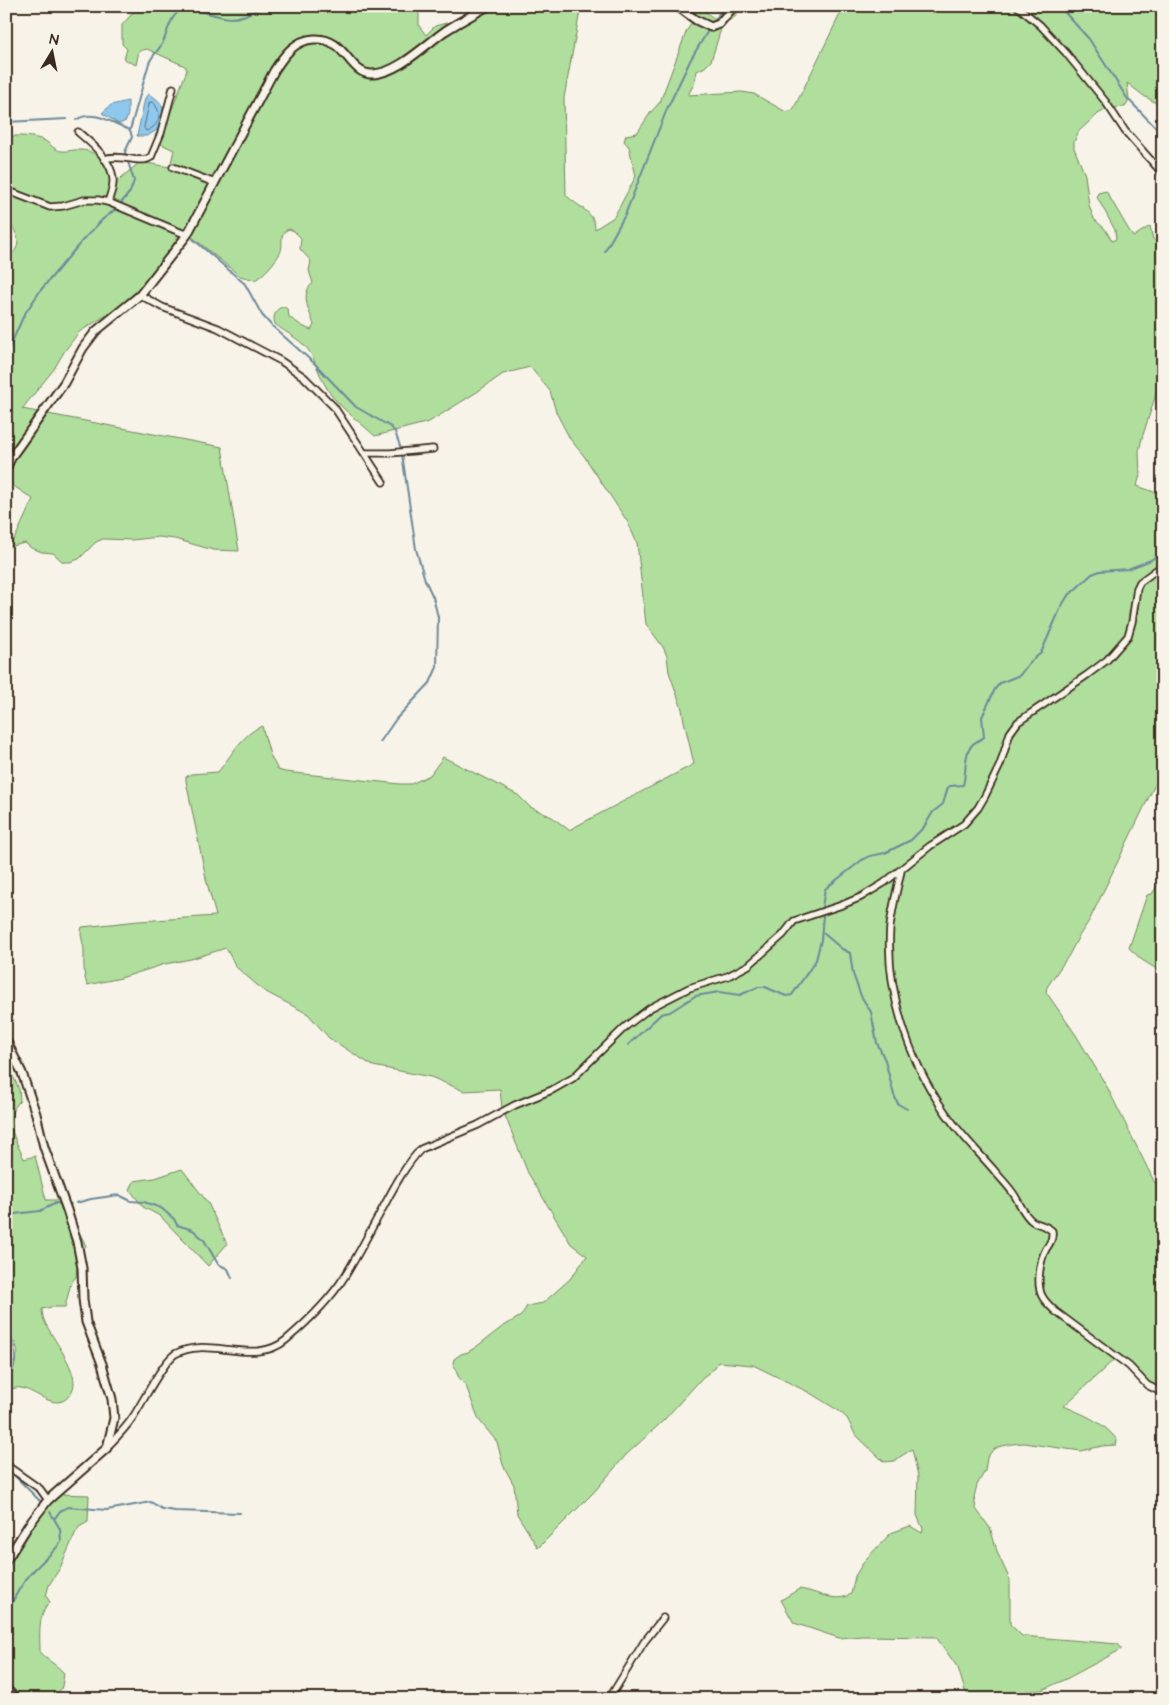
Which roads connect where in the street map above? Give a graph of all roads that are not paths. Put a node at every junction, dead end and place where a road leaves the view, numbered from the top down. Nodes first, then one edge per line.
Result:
1 (488, 6) edge
2 (677, 6) edge
3 (734, 6) edge
4 (1017, 6) edge
5 (173, 88) dead end
6 (78, 132) dead end
7 (104, 159) junction
8 (173, 167) dead end
9 (1163, 174) edge
10 (215, 183) junction
11 (6, 190) edge
12 (111, 203) junction
13 (187, 235) junction
14 (140, 295) junction
15 (433, 449) dead end
16 (365, 453) junction
17 (6, 469) edge
18 (383, 482) dead end
19 (1163, 565) edge
20 (901, 871) junction
21 (6, 1040) edge
22 (1163, 1393) edge
23 (107, 1448) junction
24 (6, 1465) edge
25 (48, 1500) junction
26 (6, 1561) edge
27 (663, 1618) dead end
28 (6, 1689) edge
29 (16, 1699) edge
30 (609, 1699) edge

1 - 10 street
2 - 3 street
4 - 9 street
5 - 7 street
6 - 7 street
7 - 12 street
8 - 10 street
10 - 13 street
11 - 12 street
12 - 13 street
13 - 14 street
14 - 16 street
14 - 17 street
15 - 16 street
16 - 18 street
19 - 20 street
20 - 22 street
20 - 23 street
21 - 23 street
23 - 25 street
24 - 25 street
25 - 26 street
27 - 30 street
28 - 29 street

